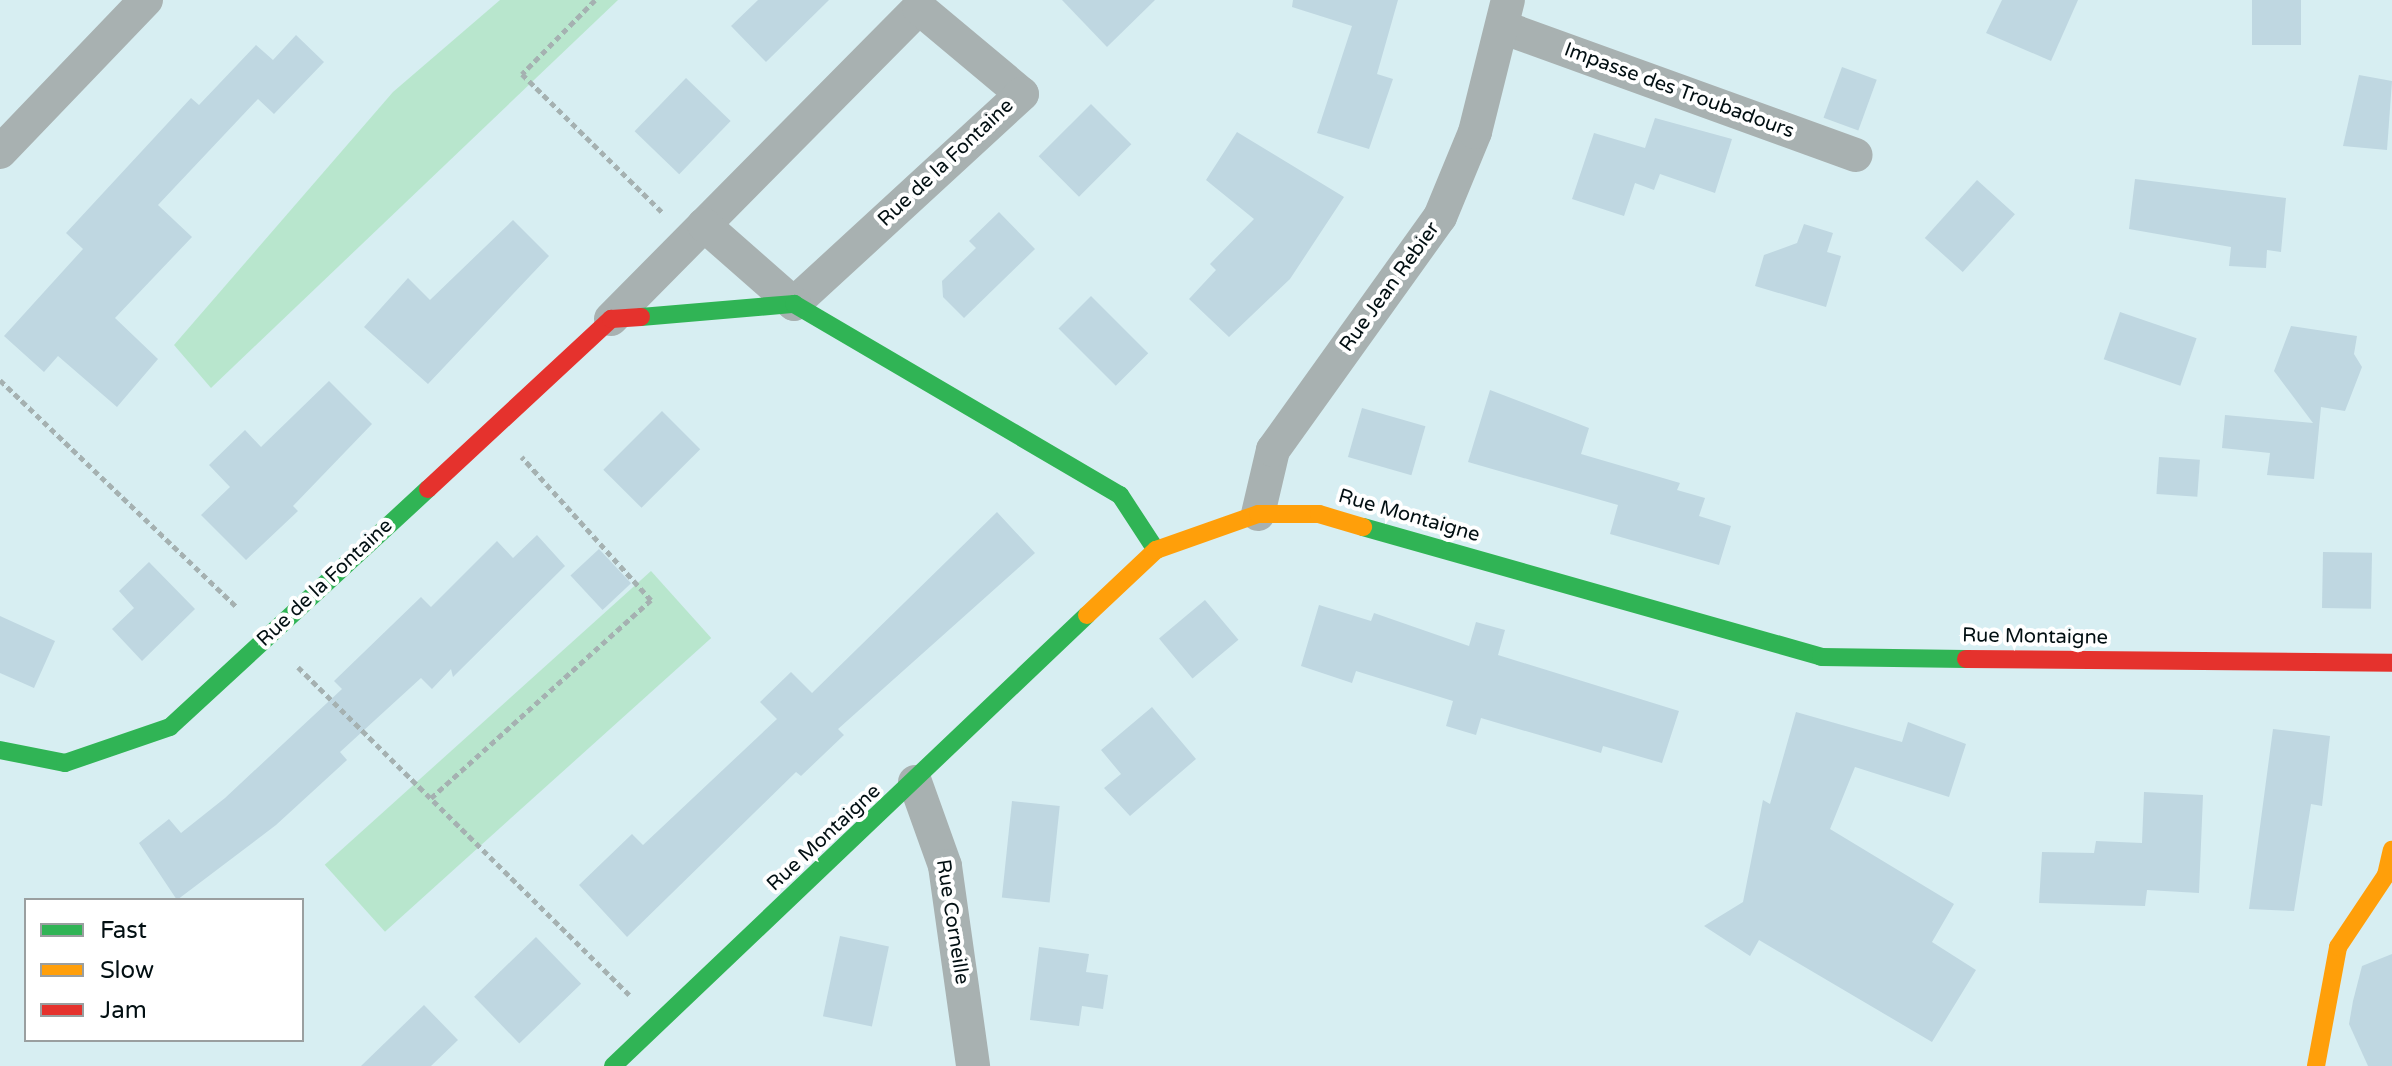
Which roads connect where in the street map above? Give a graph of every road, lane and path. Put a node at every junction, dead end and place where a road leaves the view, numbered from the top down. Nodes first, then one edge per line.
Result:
1 (595, 0) edge
2 (131, 6) edge
3 (1505, 14) edge
4 (0, 152) edge
5 (1856, 155) dead end
6 (696, 232) junction
7 (794, 304) junction
8 (611, 319) junction
9 (0, 380) edge
10 (494, 427) junction
11 (1258, 514) junction
12 (1156, 550) junction
13 (268, 636) junction
14 (2392, 663) edge
15 (0, 750) edge
16 (915, 782) junction
17 (431, 798) junction
18 (2392, 850) edge
19 (659, 1024) junction
20 (613, 1066) edge
21 (973, 1066) edge
22 (2316, 1066) edge

1 - 6 path
2 - 4 street
3 - 5 street, Impasse des Troubadours
3 - 11 street, Rue Jean Rebier
6 - 7 street
6 - 7 street, Rue de la Fontaine
6 - 8 street, Rue de la Fontaine
7 - 8 street
7 - 12 street
8 - 10 street, Rue de la Fontaine
9 - 13 path
10 - 13 street, Rue de la Fontaine
10 - 17 path
11 - 12 street, Rue Montaigne
11 - 14 street, Rue Montaigne
12 - 16 street, Rue Montaigne
13 - 15 street, Rue de la Fontaine
13 - 17 path
16 - 19 street, Rue Montaigne
16 - 21 street, Rue Corneille
17 - 19 path
18 - 22 street
19 - 20 street, Rue Montaigne

